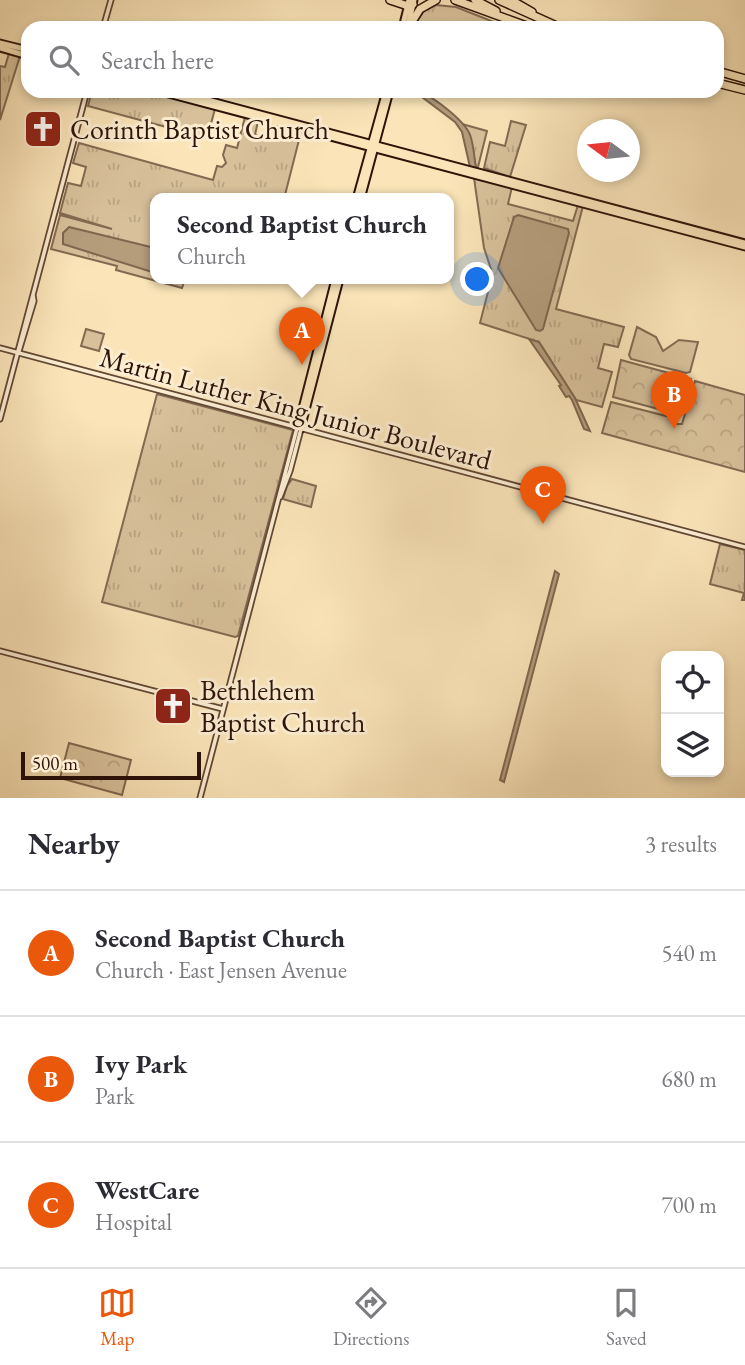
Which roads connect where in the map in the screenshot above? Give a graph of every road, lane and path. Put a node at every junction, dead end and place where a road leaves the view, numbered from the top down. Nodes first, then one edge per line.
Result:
1 (111, 0) edge
2 (390, 0) edge
3 (436, 0) edge
4 (455, 0) edge
5 (475, 0) edge
6 (499, 0) edge
7 (510, 0) edge
8 (411, 3) edge
9 (105, 21) edge
10 (407, 21) edge
11 (411, 21) edge
12 (513, 21) edge
13 (518, 21) edge
14 (547, 21) edge
15 (550, 21) edge
16 (0, 45) edge
17 (21, 49) edge
18 (21, 53) edge
19 (724, 73) edge
20 (745, 79) edge
21 (724, 85) edge
22 (745, 90) edge
23 (85, 98) edge
24 (184, 98) edge
25 (199, 98) edge
26 (387, 98) edge
27 (373, 146) junction
28 (360, 193) edge
29 (745, 245) edge
30 (336, 284) edge
31 (0, 348) edge
32 (18, 353) junction
33 (0, 419) edge
34 (299, 428) junction
35 (745, 547) edge
36 (0, 651) edge
37 (223, 709) junction
38 (200, 798) edge

1 - 9 street
2 - 8 highway
3 - 11 highway
4 - 12 highway
5 - 13 highway
6 - 14 highway
7 - 15 highway
8 - 10 main road
16 - 17 main road
16 - 18 main road
19 - 20 highway
21 - 22 highway
23 - 32 street
24 - 27 main road
25 - 27 main road
26 - 27 main road
27 - 28 main road
27 - 29 main road
30 - 34 main road
31 - 32 street, Martin Luther King Junior Boulevard
32 - 33 street
32 - 34 street, Martin Luther King Junior Boulevard
34 - 35 street, Martin Luther King Junior Boulevard
34 - 37 street
36 - 37 street
37 - 38 street

